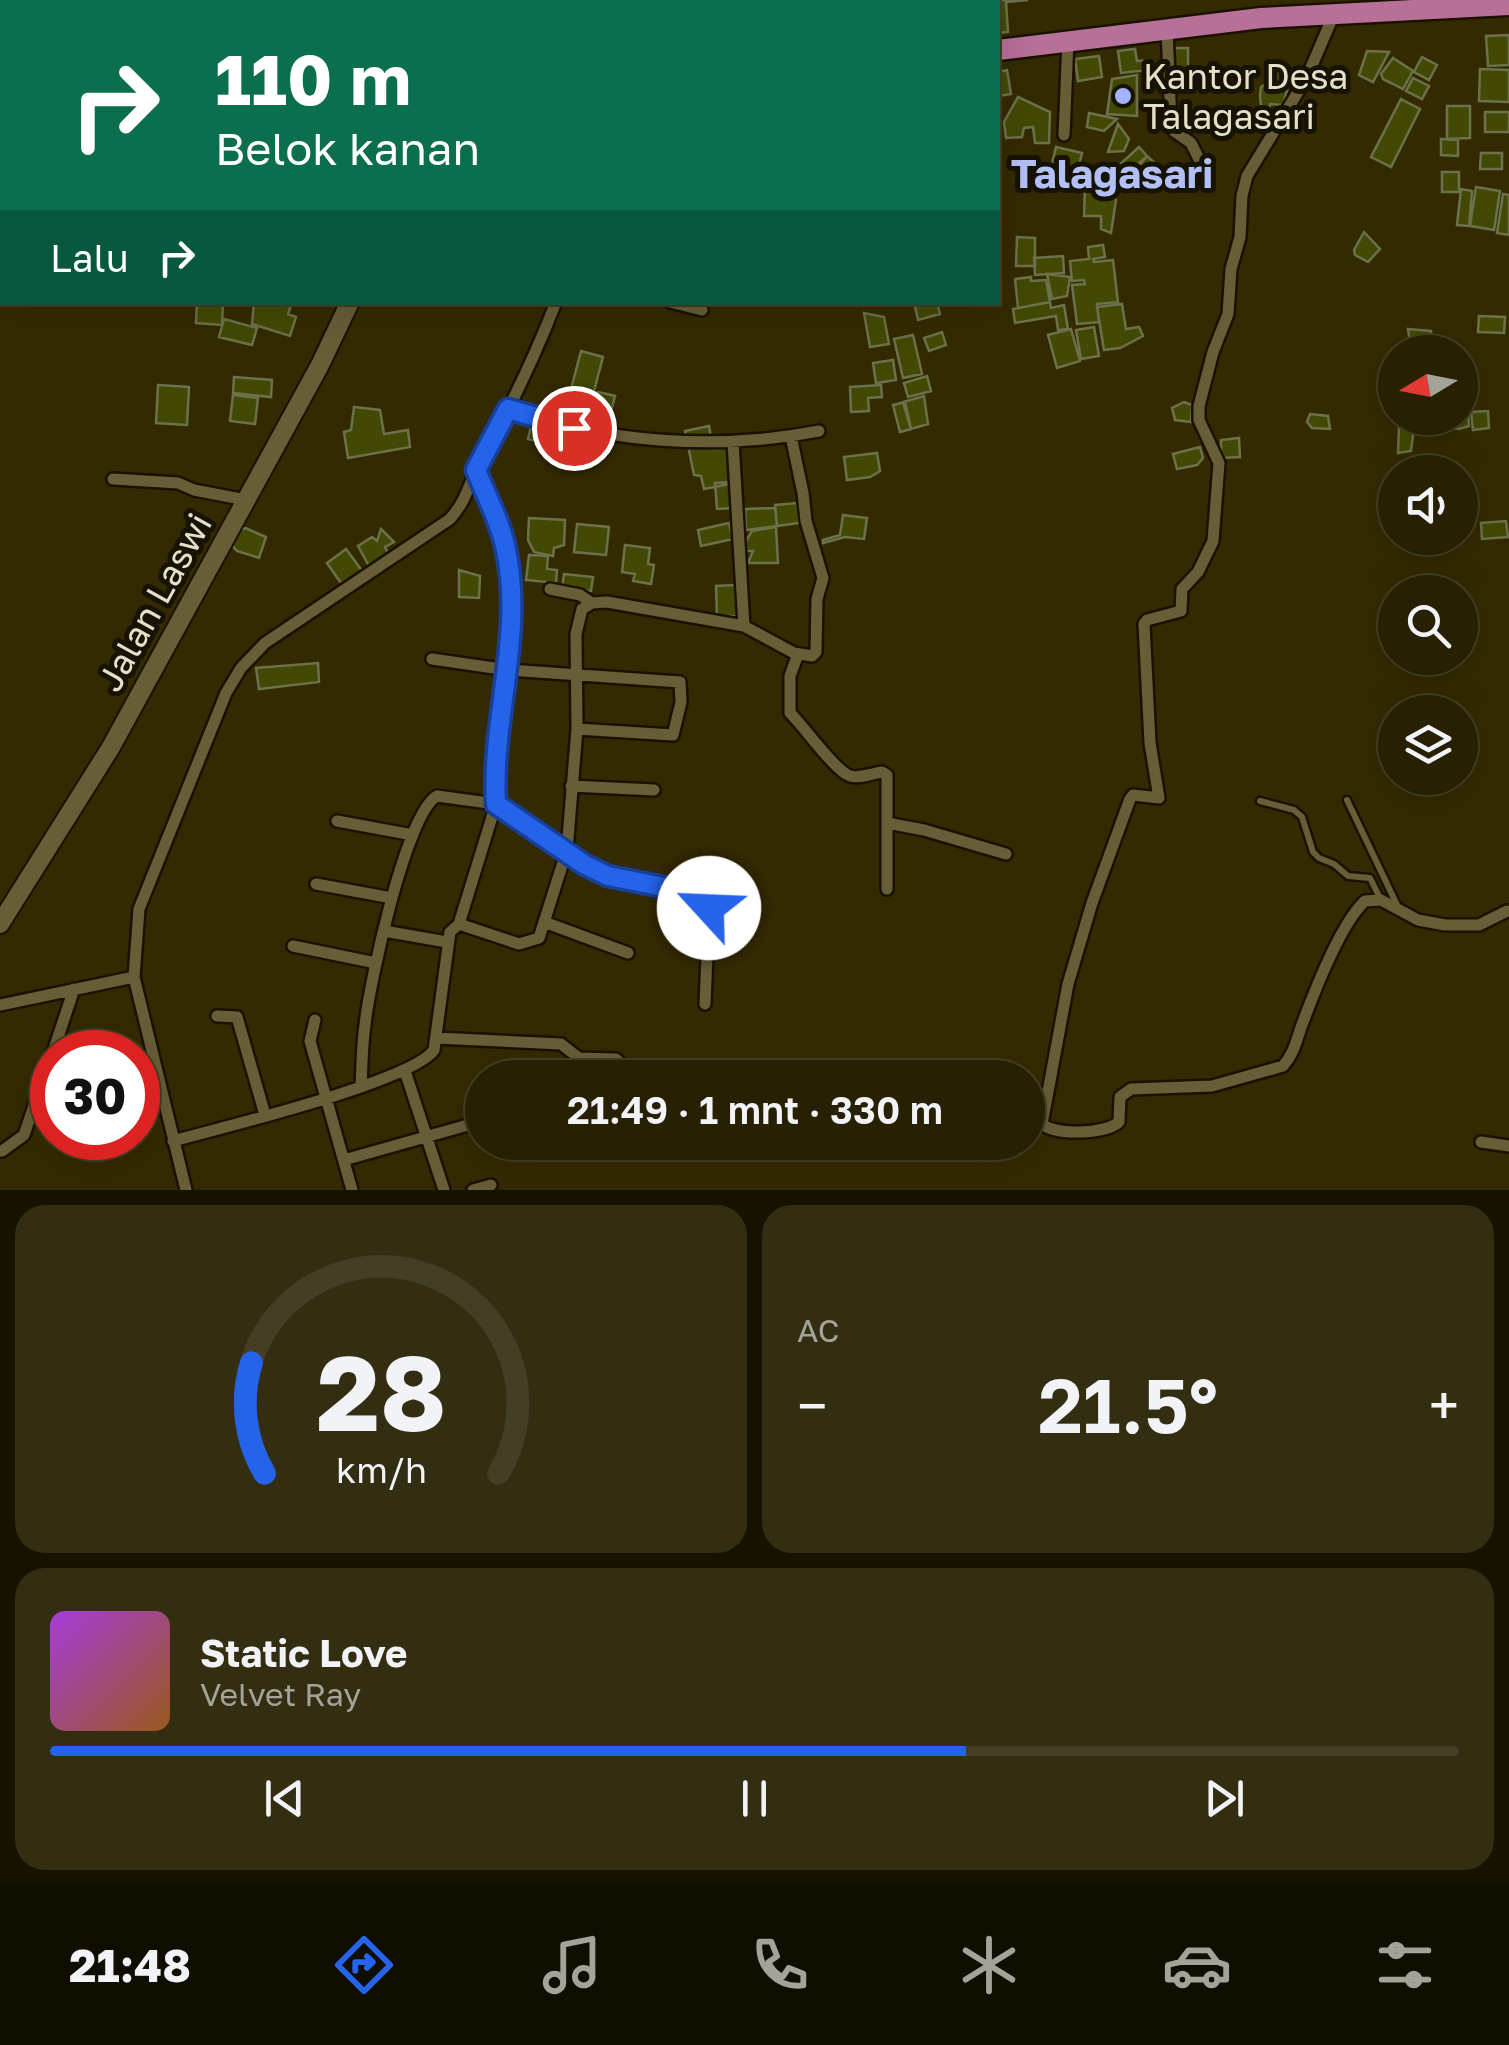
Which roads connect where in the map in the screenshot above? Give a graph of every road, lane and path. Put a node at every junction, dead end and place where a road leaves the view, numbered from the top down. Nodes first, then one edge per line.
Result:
1 (1481, 4) edge
2 (1509, 5) edge
3 (1260, 9) edge
4 (1334, 14) junction
5 (1166, 30) junction
6 (1068, 41) junction
7 (1000, 50) edge
8 (1064, 134) dead end
9 (1200, 161) dead end
10 (348, 305) edge
11 (555, 305) edge
12 (682, 305) edge
13 (702, 310) dead end
14 (508, 409) junction
15 (819, 431) dead end
16 (791, 436) junction
17 (733, 442) junction
18 (476, 470) junction
19 (113, 479) dead end
20 (246, 500) junction
21 (550, 589) dead end
22 (592, 603) junction
23 (744, 626) junction
24 (792, 651) junction
25 (432, 659) dead end
26 (508, 670) junction
27 (577, 674) junction
28 (577, 729) junction
29 (571, 786) junction
30 (654, 790) dead end
31 (1347, 800) dead end
32 (1260, 801) dead end
33 (496, 804) junction
34 (338, 821) dead end
35 (886, 823) junction
36 (412, 835) junction
37 (568, 850) junction
38 (1006, 854) dead end
39 (316, 884) dead end
40 (886, 889) dead end
41 (392, 898) junction
42 (1381, 900) junction
43 (1399, 908) junction
44 (1508, 910) edge
45 (544, 922) junction
46 (0, 924) edge
47 (458, 924) junction
48 (384, 931) junction
49 (447, 942) junction
50 (293, 946) dead end
51 (628, 953) dead end
52 (376, 963) junction
53 (134, 977) junction
54 (74, 989) junction
55 (704, 1004) dead end
56 (0, 1005) edge
57 (217, 1016) dead end
58 (315, 1020) dead end
59 (61, 1030) edge
60 (436, 1038) junction
61 (617, 1060) edge
62 (405, 1070) junction
63 (361, 1087) junction
64 (326, 1097) junction
65 (266, 1115) junction
66 (30, 1118) edge
67 (465, 1125) edge
68 (426, 1135) junction
69 (173, 1141) junction
70 (1481, 1142) dead end
71 (1509, 1146) edge
72 (2, 1151) edge
73 (344, 1160) junction
74 (491, 1185) dead end
75 (186, 1190) edge
76 (352, 1190) edge
77 (444, 1190) edge
78 (473, 1190) edge

1 - 2 main road
1 - 4 main road
3 - 4 main road
3 - 5 main road
4 - 42 street
5 - 6 main road
5 - 9 street
6 - 7 main road
6 - 8 street
10 - 20 street, Jalan Laswi
11 - 14 street
12 - 13 street
14 - 17 street
14 - 18 street
15 - 16 street
16 - 17 street
16 - 24 street
17 - 23 street
18 - 26 street
18 - 53 street
19 - 20 street
20 - 46 street, Jalan Laswi
21 - 22 street
22 - 23 street
22 - 27 street
23 - 24 street
24 - 35 street
25 - 26 street
26 - 27 street
26 - 33 street
27 - 28 street
27 - 28 street
28 - 29 street
29 - 30 street
29 - 37 street
31 - 43 lane
32 - 42 lane
33 - 36 street
33 - 37 street
33 - 47 street
34 - 36 street
35 - 38 street
35 - 40 street
36 - 41 street
37 - 45 street
37 - 55 street
39 - 41 street
41 - 48 street
42 - 43 street
43 - 44 street
45 - 47 street
45 - 51 street
47 - 49 street
48 - 49 street
48 - 52 street
49 - 60 street
50 - 52 street
52 - 63 street
53 - 54 street
53 - 69 street
54 - 56 street
54 - 59 street
57 - 65 street
58 - 64 street
60 - 61 street
60 - 62 street
62 - 63 street
62 - 68 street
63 - 64 street
64 - 65 street
64 - 73 street
65 - 69 street
66 - 72 street
67 - 68 street
68 - 73 street
68 - 77 street
69 - 75 street
70 - 71 street
73 - 76 street
74 - 78 street

